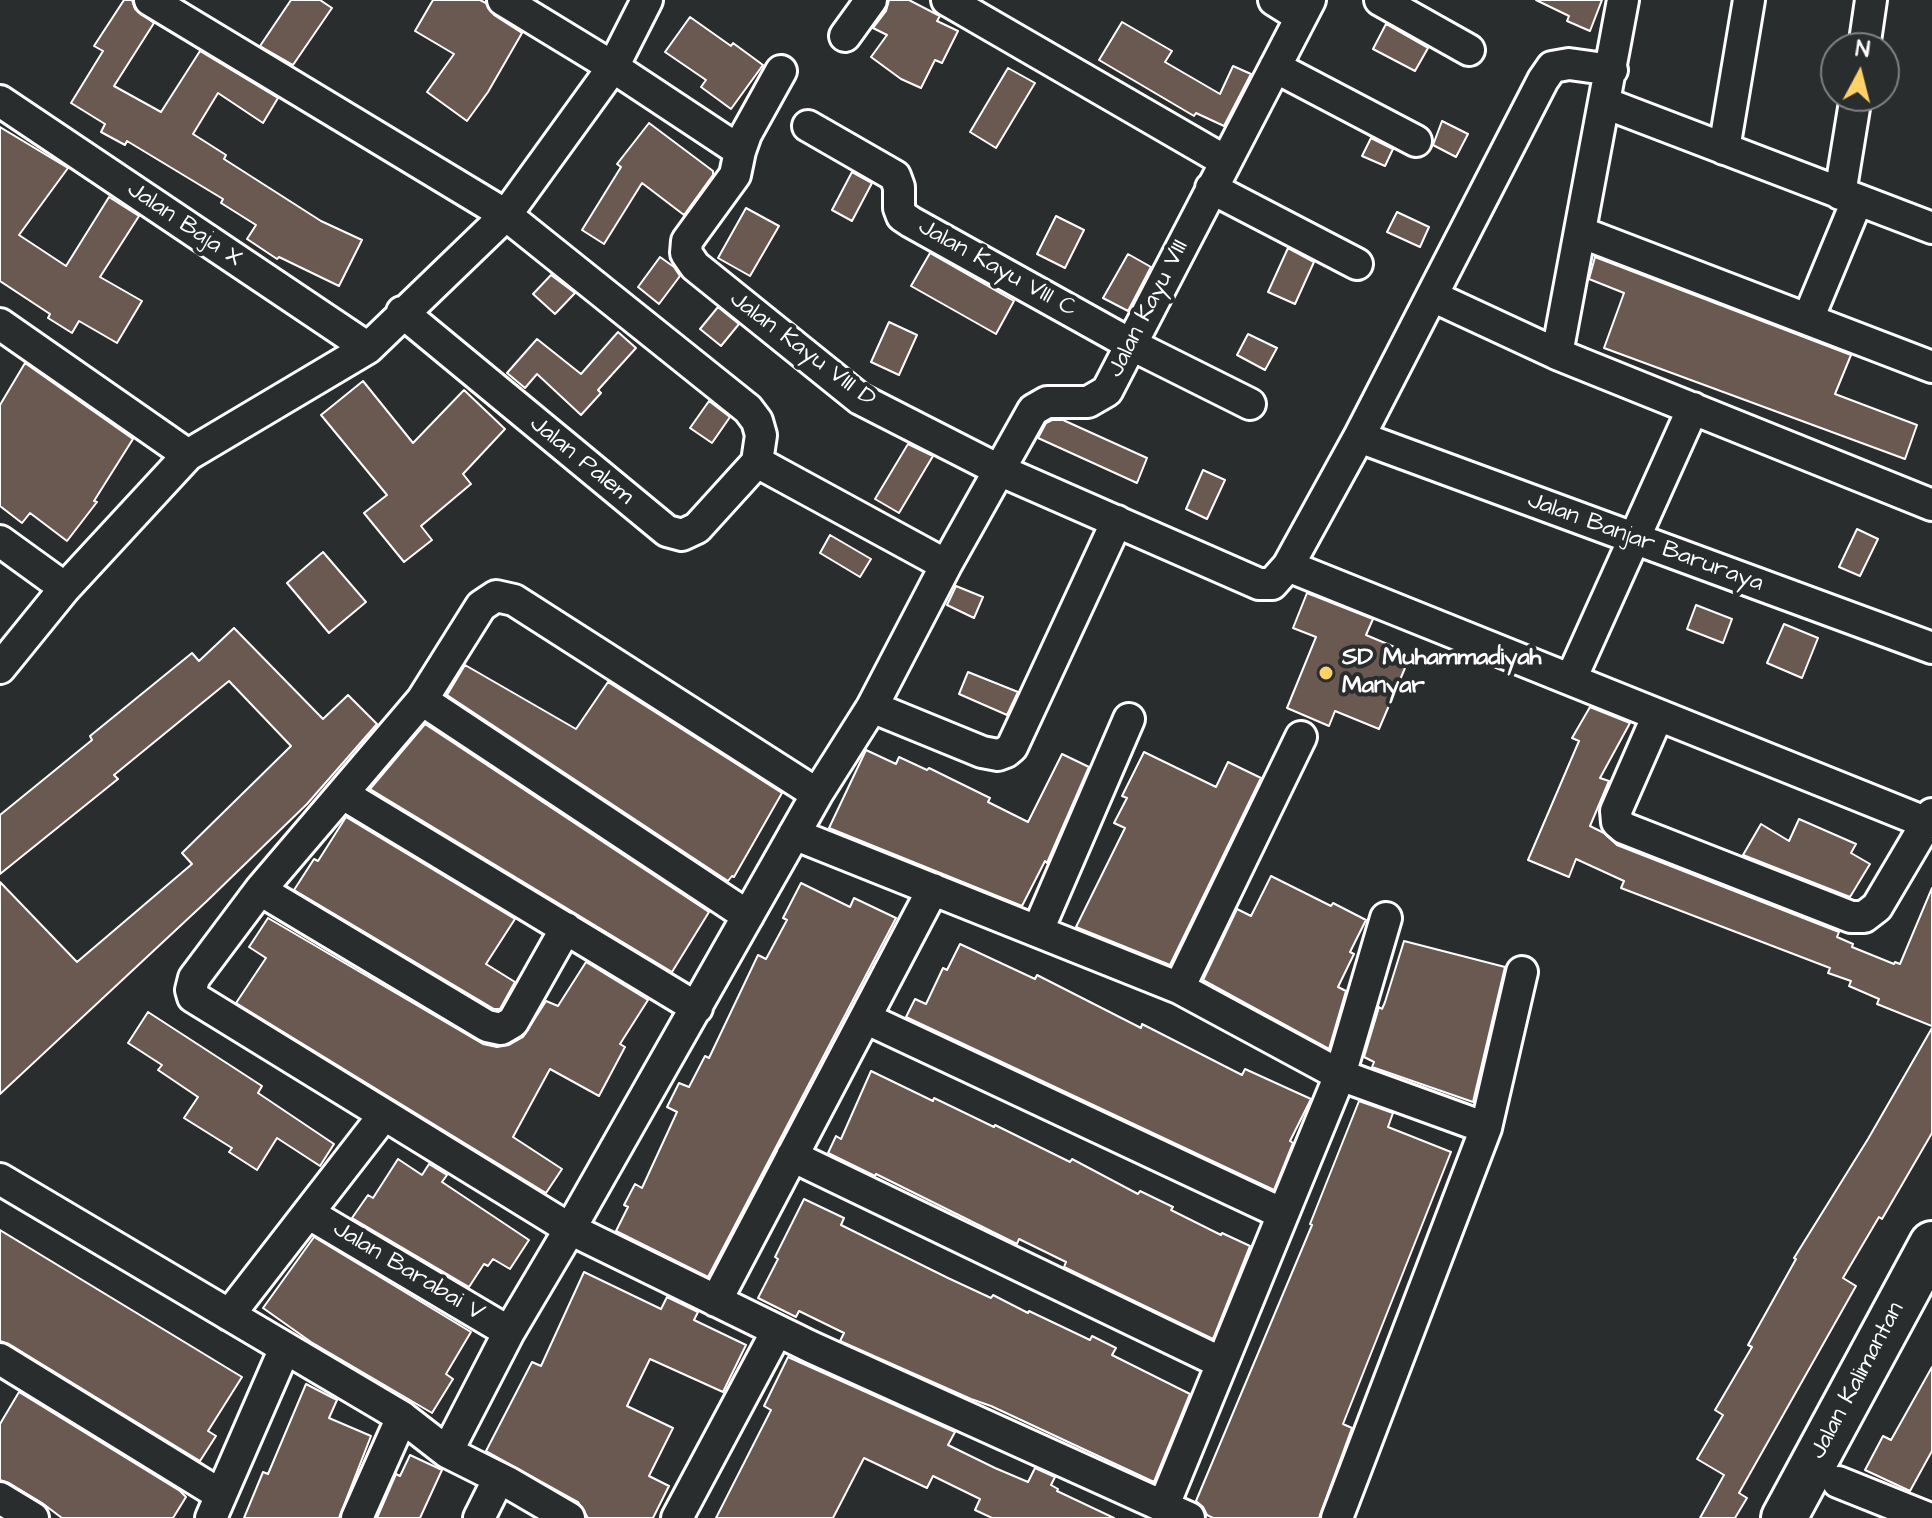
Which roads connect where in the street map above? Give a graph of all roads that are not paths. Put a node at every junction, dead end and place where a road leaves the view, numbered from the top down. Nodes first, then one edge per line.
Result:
1 (150, 0) edge
2 (503, 0) edge
3 (647, 0) edge
4 (871, 0) edge
5 (947, 0) edge
6 (1274, 0) edge
7 (1380, 0) edge
8 (1623, 0) edge
9 (1749, 0) edge
10 (1871, 0) edge
11 (1306, 8) edge
12 (1866, 32) edge
13 (845, 36) dead end
14 (1469, 50) dead end
15 (613, 67) junction
16 (1275, 67) junction
17 (1612, 70) junction
18 (781, 71) dead end
19 (0, 101) edge
20 (1605, 103) junction
21 (1855, 112) edge
22 (808, 126) dead end
23 (1416, 141) dead end
24 (1724, 149) junction
25 (740, 151) junction
26 (1225, 161) junction
27 (1211, 188) junction
28 (1849, 198) junction
29 (506, 215) junction
30 (1932, 228) edge
31 (1580, 232) junction
32 (1357, 264) dead end
33 (1432, 296) junction
34 (402, 312) junction
35 (1808, 319) junction
36 (0, 324) edge
37 (1132, 345) junction
38 (368, 348) junction
39 (1557, 354) junction
40 (1932, 367) edge
41 (1250, 404) dead end
42 (1693, 408) junction
43 (1359, 437) junction
44 (188, 455) junction
45 (757, 462) junction
46 (999, 470) junction
47 (1932, 505) edge
48 (1117, 521) junction
49 (1634, 539) junction
50 (0, 541) edge
51 (946, 565) junction
52 (1288, 566) junction
53 (65, 588) junction
54 (1932, 648) edge
55 (0, 668) edge
56 (1571, 679) junction
57 (422, 700) junction
58 (872, 707) junction
59 (1658, 715) junction
60 (1129, 719) dead end
61 (1301, 737) dead end
62 (343, 794) junction
63 (817, 794) junction
64 (1930, 818) edge
65 (794, 834) junction
66 (933, 889) junction
67 (260, 890) junction
68 (748, 916) junction
69 (1386, 918) dead end
70 (566, 928) junction
71 (1038, 930) junction
72 (1522, 972) dead end
73 (1179, 988) junction
74 (697, 1008) junction
75 (865, 1018) junction
76 (1340, 1075) junction
77 (384, 1115) junction
78 (1486, 1128) junction
79 (792, 1156) junction
80 (0, 1179) edge
81 (308, 1213) junction
82 (1283, 1214) junction
83 (570, 1229) junction
84 (1932, 1244) edge
85 (716, 1301) junction
86 (1932, 1305) edge
87 (229, 1315) junction
88 (777, 1331) junction
89 (509, 1332) junction
90 (285, 1348) junction
91 (0, 1359) edge
92 (1222, 1363) junction
93 (402, 1417) junction
94 (447, 1452) junction
95 (499, 1478) junction
96 (0, 1498) edge
97 (1828, 1500) edge
98 (216, 1507) edge
99 (1176, 1512) edge
100 (33, 1518) edge
101 (357, 1518) edge
102 (479, 1518) edge
103 (569, 1518) edge
104 (677, 1518) edge
105 (1337, 1518) edge
106 (1784, 1518) edge
107 (1928, 1518) edge

1 - 29 street
2 - 15 street
3 - 15 street
4 - 13 street
5 - 26 street
6 - 11 street
7 - 14 street
8 - 17 street
9 - 24 street
10 - 12 street
11 - 16 street, Jalan Kayu VIII
15 - 25 street
15 - 29 street
16 - 23 street
16 - 26 street, Jalan Kayu VIII
17 - 20 street
17 - 33 street
18 - 25 street
19 - 38 street, Jalan Baja X
20 - 24 street
20 - 31 street
21 - 28 street
22 - 37 street, Jalan Kayu VIII C
24 - 28 street
25 - 46 street, Jalan Kayu VIII D
26 - 27 street, Jalan Kayu VIII
27 - 32 street
27 - 37 street, Jalan Kayu VIII
28 - 30 street
28 - 35 street
29 - 34 street
29 - 45 street
31 - 35 street
31 - 39 street
33 - 39 street
33 - 43 street
34 - 38 street
34 - 45 street, Jalan Palem
35 - 40 street
36 - 44 street
37 - 41 street
37 - 46 street, Jalan Kayu VIII
38 - 44 street
39 - 42 street
42 - 47 street
42 - 49 street
43 - 49 street, Jalan Banjar Baruraya
43 - 52 street
44 - 53 street
45 - 51 street
46 - 48 street, Jalan Kayu VIII D
46 - 51 street, Jalan Kayu VIII
48 - 52 street, Jalan Kayu VIII D
48 - 58 street
49 - 54 street, Jalan Banjar Baruraya
49 - 56 street
50 - 53 street
51 - 58 street, Jalan Kayu VIII
52 - 56 street
53 - 55 street
56 - 59 street
57 - 62 street
57 - 63 street
57 - 68 street
58 - 63 street, Jalan Kayu VIII
59 - 64 street
59 - 64 street
60 - 71 street
61 - 73 street
62 - 67 street
62 - 70 street
63 - 65 street, Jalan Kayu VIII
65 - 66 street
65 - 68 street, Jalan Kayu VIII
66 - 71 street
66 - 75 street
67 - 70 street
67 - 77 street
68 - 74 street, Jalan Kayu VIII
69 - 76 street
70 - 74 street
71 - 73 street
72 - 78 street
73 - 76 street
74 - 83 street, Jalan Kayu VIII
75 - 79 street
75 - 82 street
76 - 78 street
76 - 82 street
77 - 81 street
77 - 83 street
78 - 105 street
79 - 85 street
79 - 92 street
80 - 87 street
81 - 87 street
81 - 89 street, Jalan Barabai V
82 - 92 street
83 - 85 street
83 - 89 street, Jalan Kayu VIII
84 - 106 main road, Jalan Kalimantan
85 - 88 street
86 - 97 main road, Jalan Kalimantan
87 - 90 street
88 - 99 street
88 - 104 street
89 - 94 street, Jalan Kayu VIII
90 - 93 street
90 - 98 street
91 - 98 street
92 - 99 street
93 - 94 street
93 - 101 street
94 - 95 street
95 - 102 street
95 - 103 street
96 - 100 street
97 - 107 street

